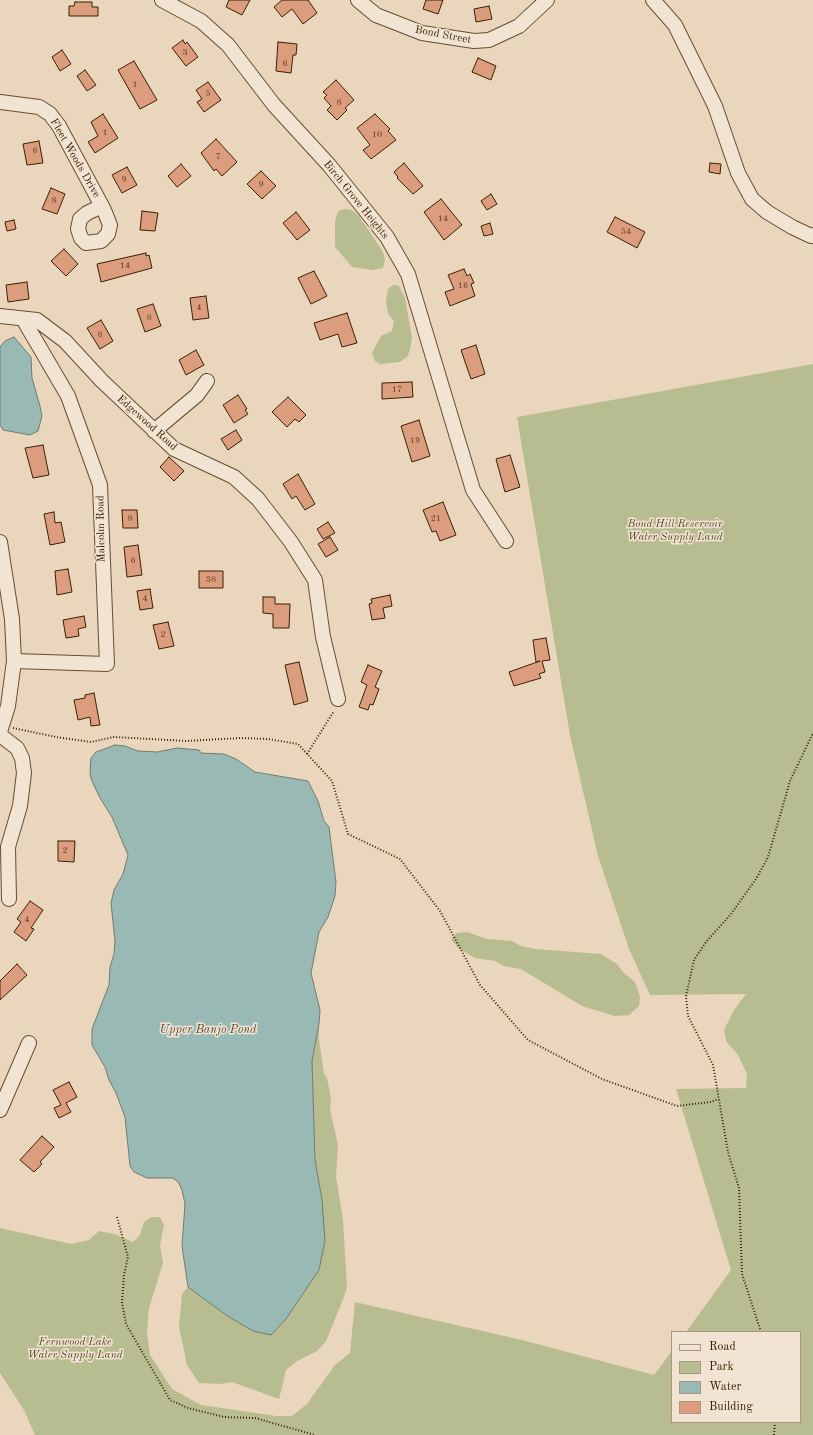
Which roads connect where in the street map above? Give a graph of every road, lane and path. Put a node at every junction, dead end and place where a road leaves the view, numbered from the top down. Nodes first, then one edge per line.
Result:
1 (162, 0) edge
2 (358, 0) edge
3 (547, 0) edge
4 (652, 0) edge
5 (0, 102) edge
6 (102, 206) dead end
7 (813, 235) edge
8 (0, 316) edge
9 (23, 319) junction
10 (207, 381) dead end
11 (154, 431) junction
12 (506, 541) dead end
13 (0, 542) edge
14 (14, 661) junction
15 (338, 699) joint
16 (1, 731) edge
17 (813, 733) edge
18 (307, 754) junction
19 (9, 899) dead end
20 (29, 1043) dead end
21 (718, 1099) junction
22 (0, 1110) edge
23 (117, 1218) dead end
24 (760, 1331) edge
25 (775, 1423) edge
26 (315, 1435) edge
27 (774, 1435) edge

1 - 12 street, Birch Grove Heights
2 - 3 street, Bond Street
4 - 7 street
5 - 6 street, Fleet Woods Drive
8 - 9 street, Edgewood Road
9 - 11 street, Edgewood Road
9 - 14 street, Malcolm Road
10 - 11 street
11 - 15 street, Edgewood Road
13 - 14 street
14 - 16 street
15 - 18 path
16 - 18 path
16 - 19 street
17 - 21 path
18 - 21 path
20 - 22 street
21 - 24 path
23 - 26 path
25 - 27 path

